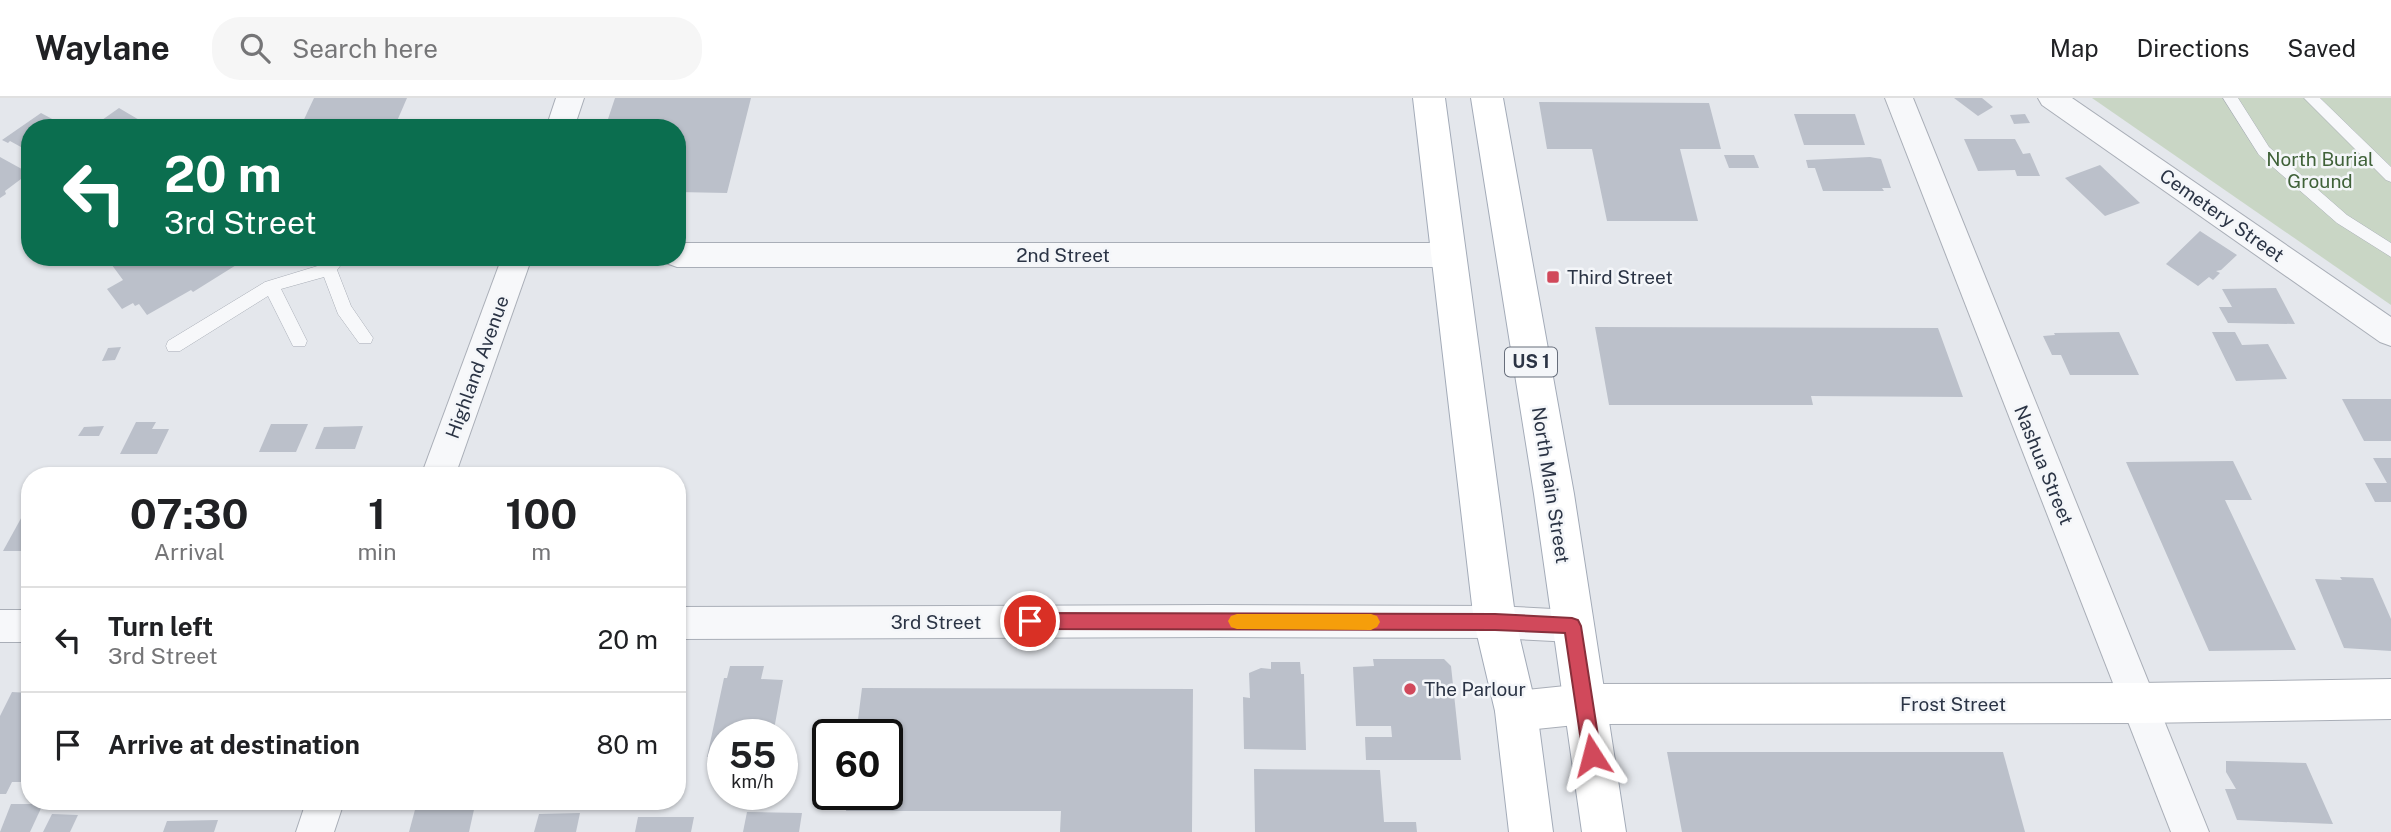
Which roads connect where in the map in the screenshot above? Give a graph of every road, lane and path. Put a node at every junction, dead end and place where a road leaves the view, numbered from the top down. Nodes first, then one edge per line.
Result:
1 (570, 98) edge
2 (1429, 98) edge
3 (1487, 98) edge
4 (1899, 98) edge
5 (2052, 98) edge
6 (2230, 98) edge
7 (2311, 98) edge
8 (563, 119) edge
9 (2391, 176) edge
10 (2391, 251) edge
11 (686, 255) edge
12 (1450, 255) junction
13 (326, 266) edge
14 (335, 266) edge
15 (514, 266) edge
16 (271, 286) junction
17 (2391, 333) edge
18 (365, 338) dead end
19 (299, 341) dead end
20 (174, 346) dead end
21 (441, 467) edge
22 (1495, 622) junction
23 (686, 624) edge
24 (0, 626) edge
25 (21, 626) edge
26 (1572, 626) junction
27 (2391, 699) edge
28 (2139, 703) junction
29 (1584, 704) junction
30 (1516, 711) junction
31 (322, 810) edge
32 (315, 832) edge
33 (1531, 832) edge
34 (1604, 832) edge
35 (2190, 832) edge

1 - 8 street
2 - 12 main road
3 - 26 main road, North Main Street / US 1
4 - 28 street, Nashua Street
5 - 17 street, Cemetery Street
6 - 10 lane
7 - 9 lane
11 - 12 street, 2nd Street
12 - 22 main road
13 - 16 lane
14 - 18 lane
15 - 21 street, Highland Avenue
16 - 19 lane
16 - 20 lane
22 - 23 street, 3rd Street
22 - 26 street, 3rd Street
22 - 30 main road
24 - 25 street
26 - 29 main road, North Main Street / US 1
27 - 28 main road, Frost Street
28 - 29 main road, Frost Street
28 - 35 street, Nashua Street
29 - 30 main road, Frost Street
29 - 34 main road, North Main Street / US 1
30 - 33 main road
31 - 32 street

